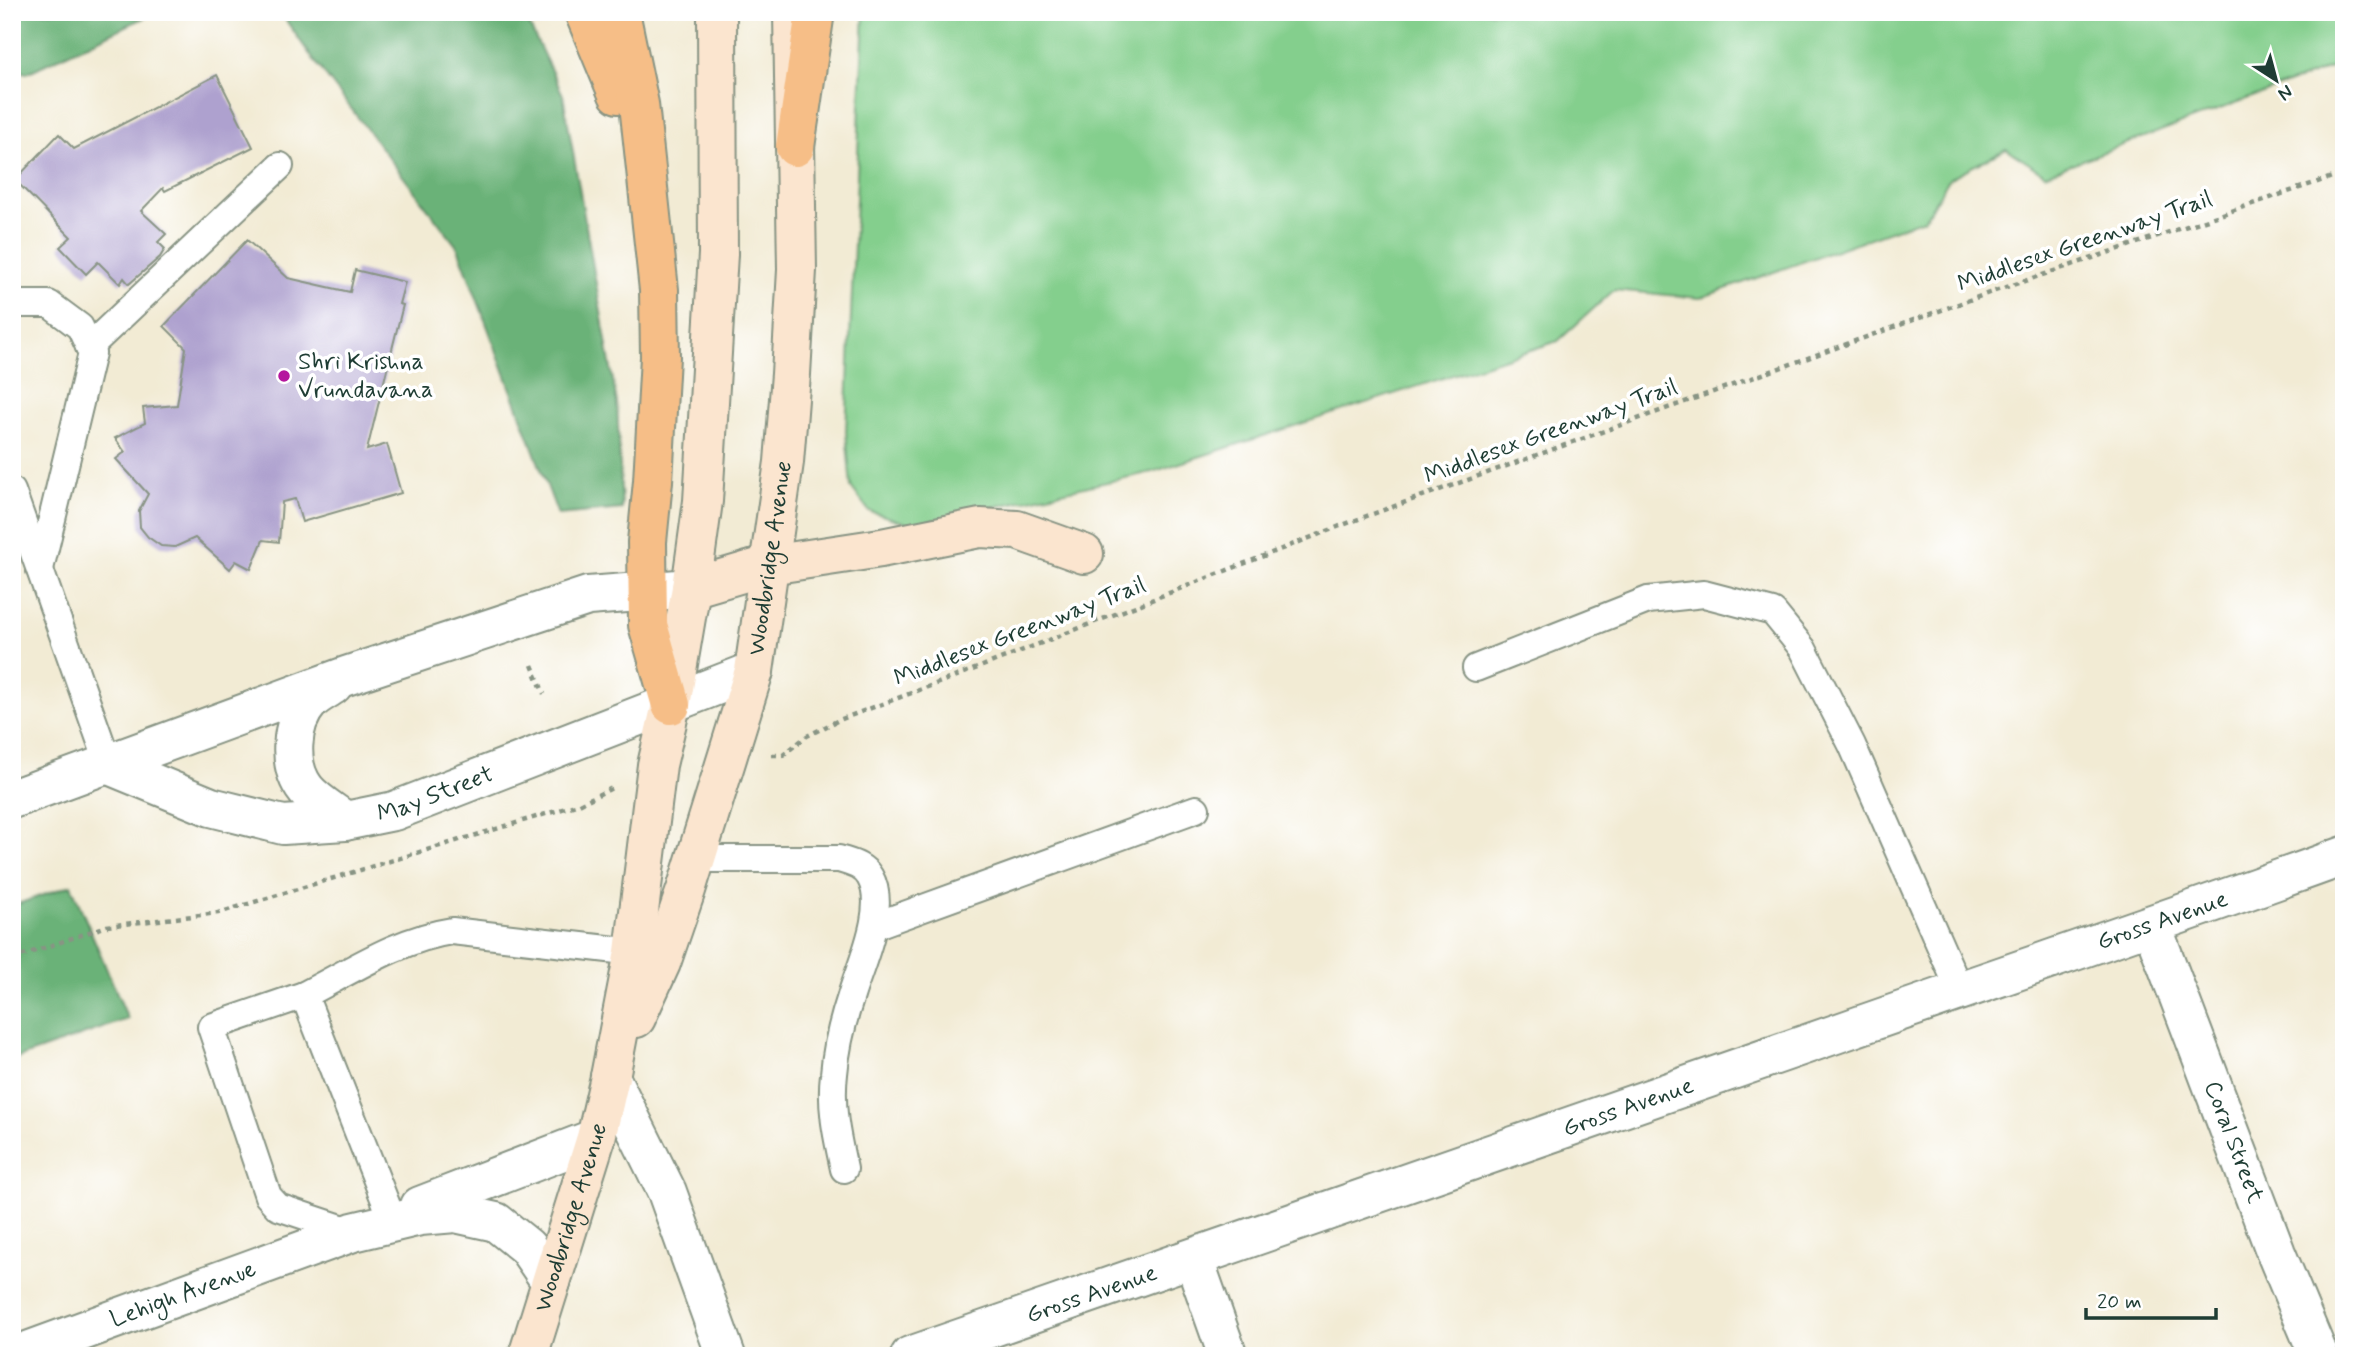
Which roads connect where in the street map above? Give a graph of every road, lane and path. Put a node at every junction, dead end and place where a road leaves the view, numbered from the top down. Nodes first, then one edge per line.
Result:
1 (584, 12) edge
2 (620, 12) edge
3 (717, 12) edge
4 (793, 12) edge
5 (815, 12) edge
6 (796, 147) junction
7 (280, 166) dead end
8 (2344, 173) edge
9 (650, 201) junction
10 (12, 304) edge
11 (89, 347) junction
12 (12, 491) edge
13 (1084, 554) dead end
14 (769, 565) junction
15 (40, 569) junction
16 (691, 588) junction
17 (648, 593) junction
18 (532, 665) dead end
19 (1476, 668) dead end
20 (754, 671) junction
21 (346, 676) junction
22 (544, 694) dead end
23 (671, 705) junction
24 (783, 755) dead end
25 (109, 765) junction
26 (12, 799) edge
27 (579, 804) dead end
28 (1196, 809) dead end
29 (345, 821) junction
30 (2344, 856) edge
31 (695, 859) junction
32 (874, 926) junction
33 (2152, 926) junction
34 (634, 952) junction
35 (12, 959) edge
36 (1960, 991) junction
37 (304, 995) junction
38 (610, 1077) junction
39 (596, 1138) junction
40 (844, 1169) dead end
41 (391, 1216) junction
42 (353, 1232) junction
43 (1194, 1260) junction
44 (551, 1282) junction
45 (14, 1356) edge
46 (528, 1356) edge
47 (726, 1356) edge
48 (910, 1356) edge
49 (1228, 1356) edge
50 (2319, 1356) edge

1 - 9 highway
2 - 9 highway
3 - 16 main road, Woodbridge Avenue
4 - 6 main road, Woodbridge Avenue
5 - 6 highway
6 - 14 main road, Woodbridge Avenue
7 - 11 lane
8 - 24 path, Middlesex Greenway Trail
9 - 17 highway
10 - 11 lane
11 - 15 lane
12 - 15 lane
13 - 14 main road
14 - 16 main road
14 - 20 main road, Woodbridge Avenue
15 - 25 lane
16 - 17 street
16 - 23 main road, Woodbridge Avenue
17 - 21 street
17 - 23 highway
18 - 22 path
19 - 36 lane
20 - 23 street, May Street
20 - 31 main road, Woodbridge Avenue
21 - 25 street
21 - 29 street
23 - 29 street, May Street
23 - 34 main road, Woodbridge Avenue
25 - 26 street
25 - 29 street, May Street
27 - 35 path
28 - 32 lane
30 - 33 street, Gross Avenue
31 - 32 lane
31 - 38 main road, Woodbridge Avenue
32 - 40 lane
33 - 36 street, Gross Avenue
33 - 50 street, Coral Street
34 - 37 lane
34 - 38 main road, Woodbridge Avenue
36 - 43 street, Gross Avenue
37 - 41 lane
37 - 42 lane
38 - 39 main road, Woodbridge Avenue
38 - 47 street
39 - 41 street, Lehigh Avenue
39 - 44 main road, Woodbridge Avenue
41 - 42 street, Lehigh Avenue
42 - 44 street, Lehigh Avenue
42 - 45 street, Lehigh Avenue
43 - 48 street, Gross Avenue
43 - 49 street
44 - 46 main road, Woodbridge Avenue

